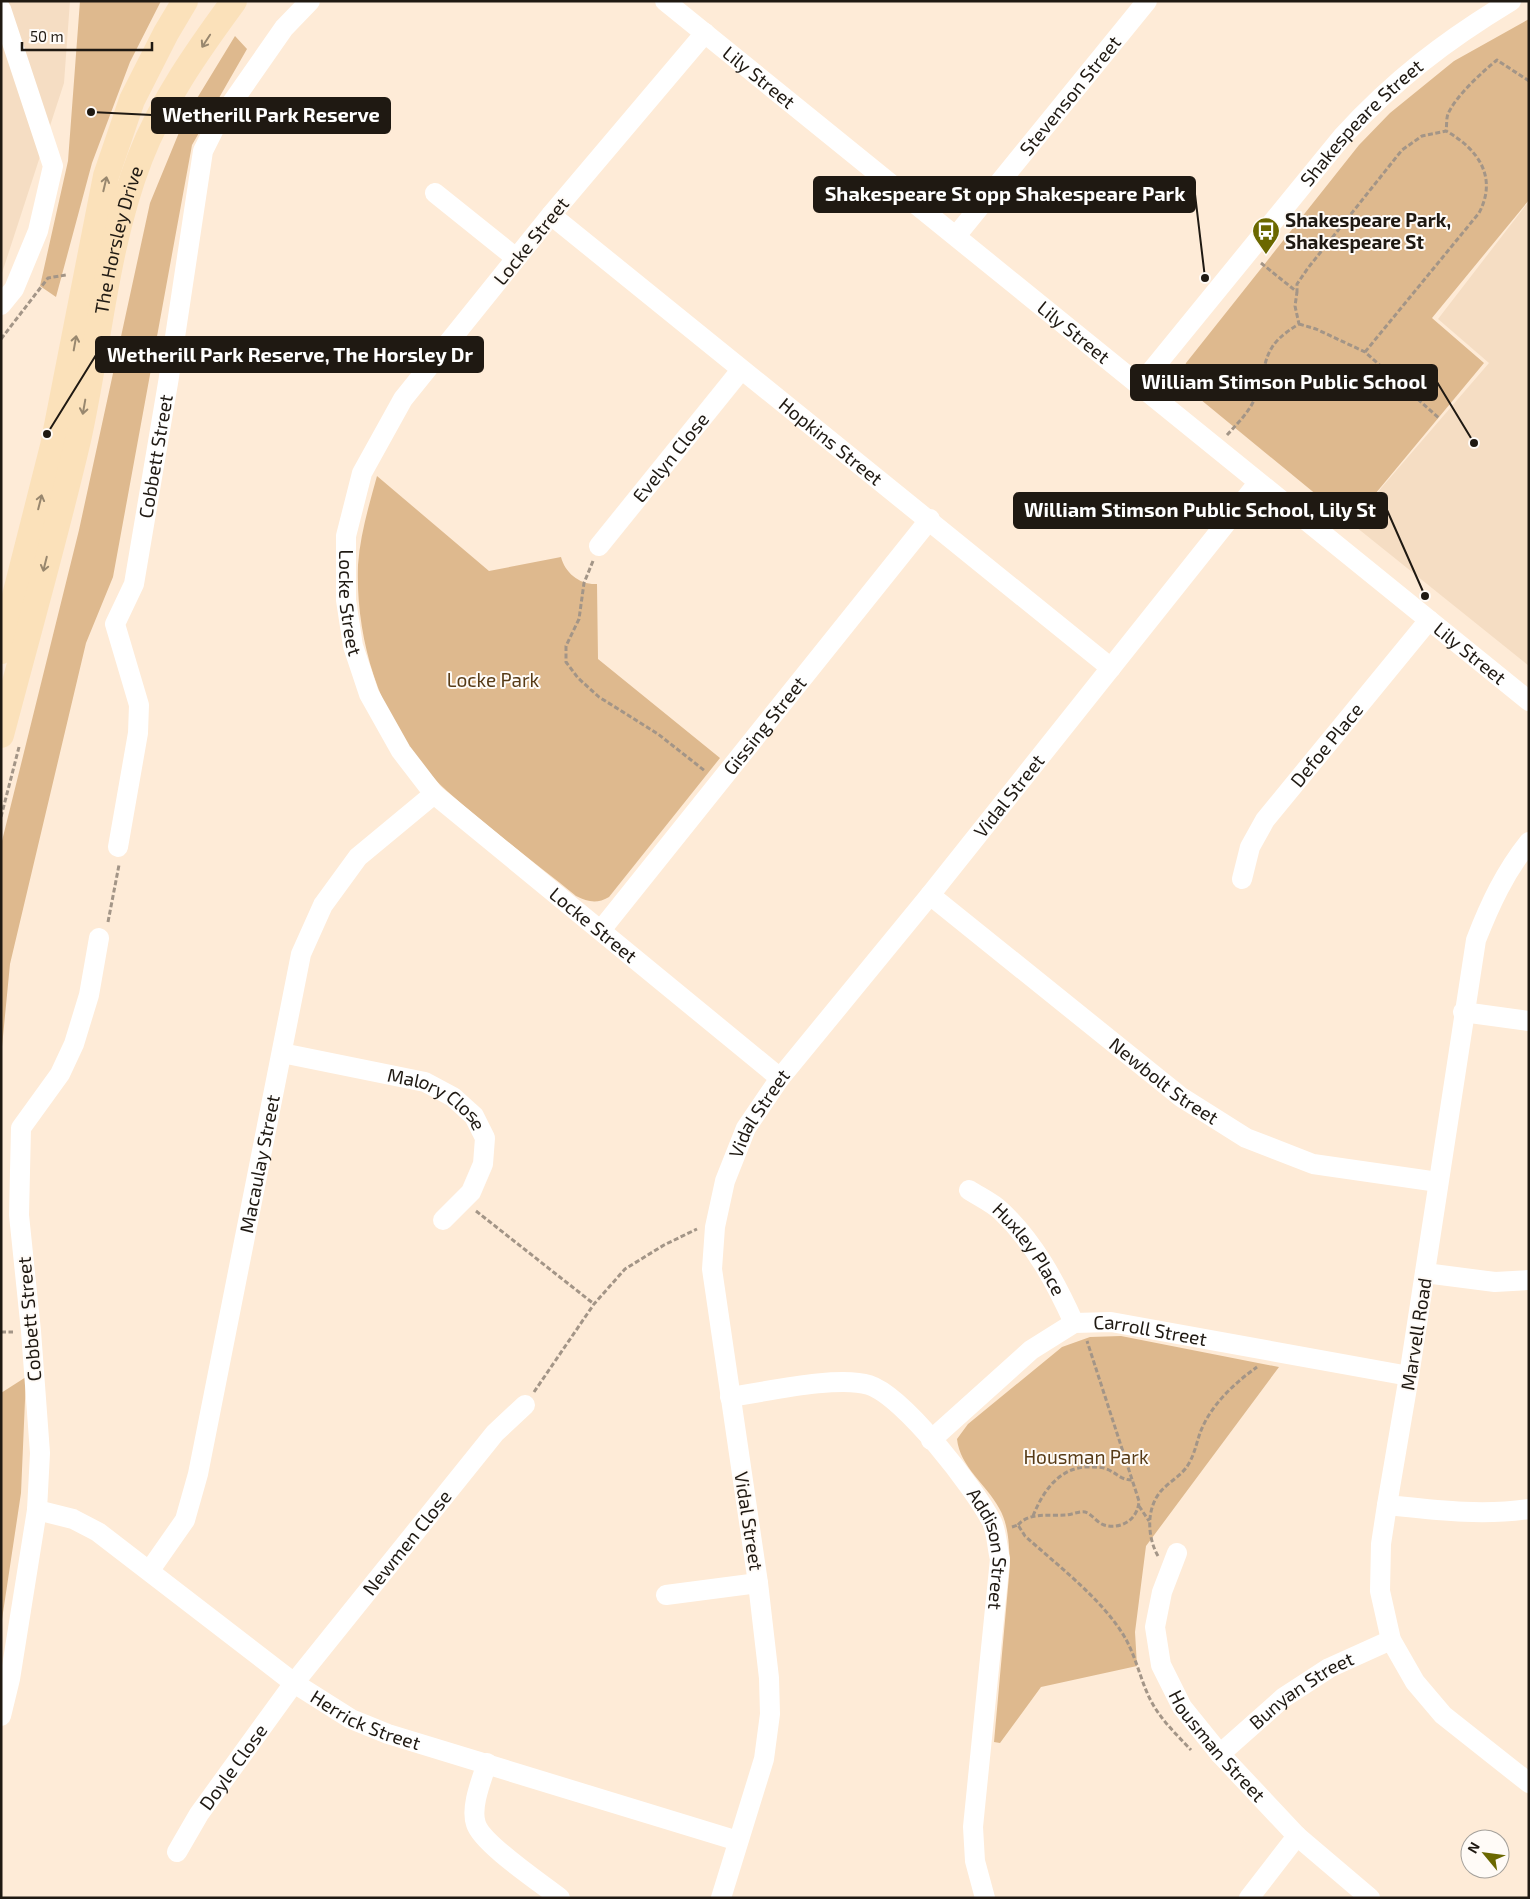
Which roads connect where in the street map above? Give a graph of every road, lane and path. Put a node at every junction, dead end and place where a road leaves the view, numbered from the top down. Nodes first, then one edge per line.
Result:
1 (185, 1) edge
2 (234, 1) edge
3 (310, 1) edge
4 (665, 1) edge
5 (1147, 1) edge
6 (1511, 1) edge
7 (1, 8) edge
8 (705, 33) junction
9 (1529, 81) edge
10 (1446, 131) junction
11 (434, 193) dead end
12 (551, 215) junction
13 (956, 236) junction
14 (1248, 253) junction
15 (516, 258) junction
16 (71, 274) dead end
17 (1297, 292) junction
18 (1, 305) edge
19 (1298, 324) junction
20 (1, 339) edge
21 (1365, 352) junction
22 (741, 370) junction
23 (1140, 386) junction
24 (1440, 419) dead end
25 (1215, 448) junction
26 (1258, 483) junction
27 (930, 520) junction
28 (599, 546) joint
29 (1429, 620) junction
30 (1, 651) edge
31 (1111, 668) junction
32 (1529, 701) edge
33 (1, 734) edge
34 (719, 782) junction
35 (434, 794) junction
36 (1529, 842) edge
37 (118, 847) joint
38 (1242, 879) dead end
39 (930, 895) junction
40 (600, 930) junction
41 (99, 938) joint
42 (1463, 1012) junction
43 (1529, 1021) edge
44 (282, 1053) junction
45 (780, 1078) junction
46 (1438, 1182) junction
47 (969, 1190) dead end
48 (463, 1201) junction
49 (443, 1220) dead end
50 (716, 1220) junction
51 (1425, 1273) junction
52 (1529, 1280) edge
53 (594, 1304) junction
54 (1078, 1323) junction
55 (1283, 1352) junction
56 (1410, 1376) junction
57 (730, 1397) junction
58 (525, 1405) joint
59 (931, 1440) junction
60 (1133, 1480) junction
61 (1387, 1505) junction
62 (1139, 1506) junction
63 (1529, 1509) edge
64 (37, 1510) junction
65 (1033, 1517) junction
66 (1150, 1522) junction
67 (1018, 1525) junction
68 (995, 1535) junction
69 (1177, 1553) dead end
70 (150, 1570) junction
71 (1169, 1575) junction
72 (758, 1583) junction
73 (666, 1595) dead end
74 (1391, 1640) junction
75 (294, 1683) junction
76 (1, 1716) edge
77 (1194, 1754) dead end
78 (1220, 1754) junction
79 (487, 1763) junction
80 (1529, 1783) edge
81 (1297, 1836) junction
82 (738, 1841) junction
83 (177, 1852) dead end
84 (560, 1898) edge
85 (721, 1898) edge
86 (985, 1898) edge
87 (1249, 1898) edge
88 (1370, 1898) edge

30 -> 1 main road, The Horsley Drive
2 -> 33 main road, The Horsley Drive
3 - 37 street, Cobbett Street
4 - 8 street, Lily Street
5 - 13 street, Stevenson Street
6 - 14 street, Shakespeare Street
7 - 18 street
8 - 12 street, Locke Street
8 - 13 street, Lily Street
9 - 10 path
10 - 17 path
10 - 21 path
11 - 15 street
12 - 15 street, Locke Street
12 - 22 street, Hopkins Street
13 - 23 street, Lily Street
14 - 17 path
14 - 23 street, Shakespeare Street
15 - 35 street, Locke Street
16 - 20 path
17 - 19 path
19 - 21 path
19 - 25 path
21 - 24 path
22 - 27 street, Hopkins Street
22 - 28 street, Evelyn Close
23 - 25 street, Lily Street
25 - 26 street, Lily Street
26 - 29 street, Lily Street
26 - 31 street, Vidal Street
27 - 31 street, Hopkins Street
27 - 34 street, Gissing Street
28 - 34 path
29 - 32 street, Lily Street
29 - 38 street, Defoe Place
31 - 39 street, Vidal Street
34 - 40 street, Gissing Street
35 - 40 street, Locke Street
35 - 44 street, Macaulay Street
36 - 42 street, Marvell Road
37 - 41 path
39 - 45 street, Vidal Street
39 - 46 street, Newbolt Street
40 - 45 street, Locke Street
41 - 64 street, Cobbett Street
42 - 43 street
42 - 46 street, Marvell Road
44 - 48 street, Malory Close
44 - 70 street, Macaulay Street
45 - 50 street, Vidal Street
46 - 51 street, Marvell Road
47 - 54 street, Huxley Place
48 - 49 street, Malory Close
48 - 53 path
50 - 53 path
50 - 57 street, Vidal Street
51 - 52 street
51 - 56 street, Marvell Road
53 - 58 path
54 - 55 street, Carroll Street
54 - 59 street, Carroll Street
54 - 60 path
55 - 56 street, Carroll Street
55 - 66 path
56 - 61 street, Marvell Road
57 - 59 street, Addison Street
57 - 72 street, Vidal Street
58 - 75 street, Newmen Close
59 - 68 street, Addison Street
60 - 62 path
60 - 65 path
61 - 63 street
61 - 74 street, Marvell Road
62 - 65 path
62 - 66 path
64 - 70 street, Herrick Street
64 - 76 street, Cobbett Street
65 - 67 path
66 - 71 path
67 - 68 path
67 - 77 path
68 - 86 street, Addison Street
69 - 71 street, Housman Street
70 - 75 street, Herrick Street
71 - 78 street, Housman Street
72 - 73 street
72 - 82 street, Vidal Street
74 - 78 street, Bunyan Street
74 - 80 street, Marvell Road
75 - 79 street, Herrick Street
75 - 83 street, Doyle Close
78 - 81 street, Housman Street
79 - 82 street, Herrick Street
79 - 84 street
81 - 87 street
81 - 88 street, Housman Street
82 - 85 street, Vidal Street

